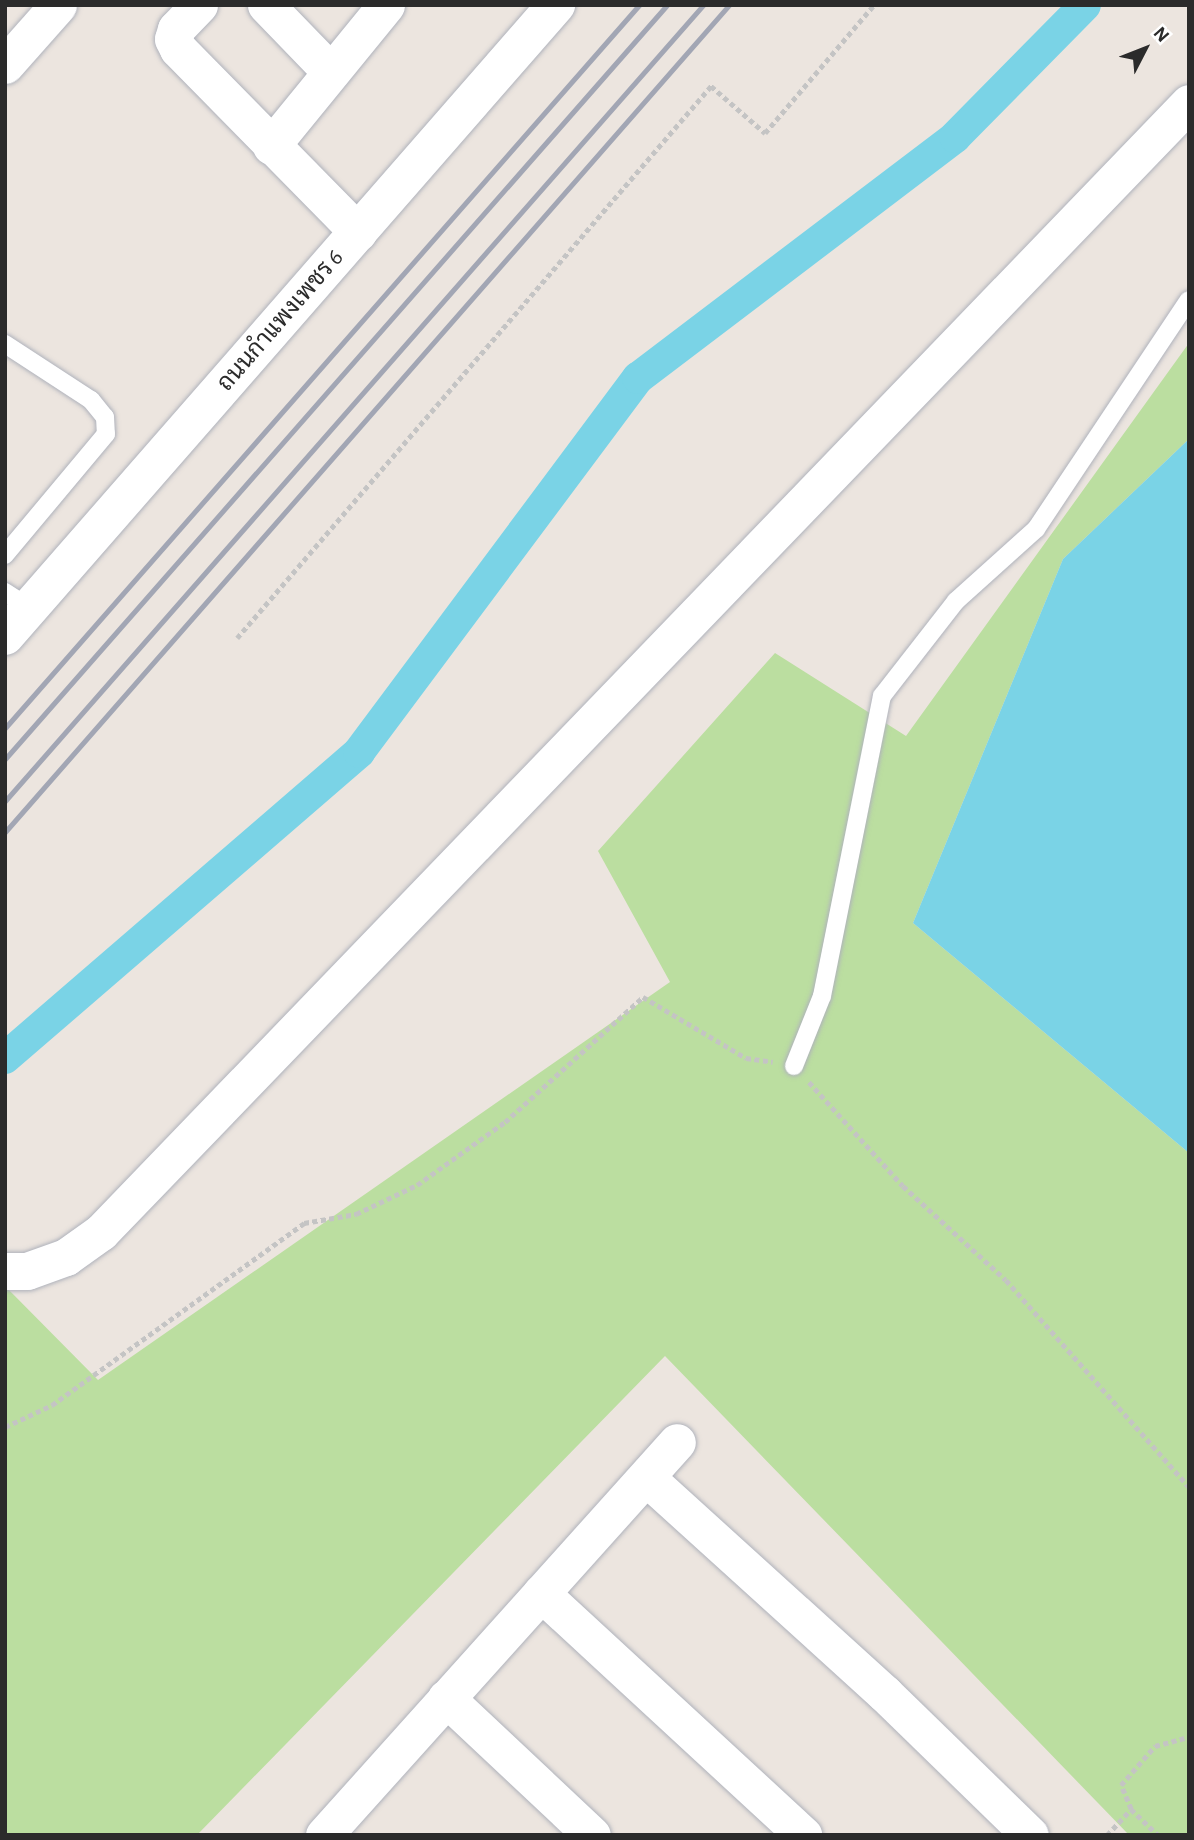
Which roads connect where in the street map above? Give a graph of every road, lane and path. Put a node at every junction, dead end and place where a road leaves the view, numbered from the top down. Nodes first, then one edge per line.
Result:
1 (58, 5) edge
2 (199, 5) edge
3 (266, 5) edge
4 (386, 5) edge
5 (556, 5) edge
6 (874, 5) edge
7 (5, 65) edge
8 (331, 72) junction
9 (1189, 103) edge
10 (271, 146) junction
11 (358, 232) junction
12 (1189, 299) edge
13 (5, 344) edge
14 (5, 555) edge
15 (18, 600) edge
16 (5, 636) edge
17 (236, 638) dead end
18 (794, 1066) junction
19 (5, 1271) edge
20 (5, 1427) edge
21 (677, 1443) dead end
22 (648, 1479) junction
23 (1189, 1487) edge
24 (541, 1593) junction
25 (446, 1698) junction
26 (1189, 1737) edge
27 (1131, 1809) junction
28 (341, 1829) edge
29 (592, 1835) edge
30 (803, 1835) edge
31 (1030, 1835) edge
32 (1107, 1835) edge
33 (1158, 1835) edge

1 - 7 street
2 - 10 street
3 - 8 street
4 - 8 street
5 - 11 main road, ถนนกำแพงเพชร 6
6 - 17 path
8 - 10 street
9 - 19 street
10 - 11 street
11 - 15 main road, ถนนกำแพงเพชร 6
12 - 18 lane
13 - 14 lane
15 - 16 main road, ถนนกำแพงเพชร 6
18 - 20 path
18 - 23 path
21 - 22 street
22 - 24 street
22 - 31 street
24 - 25 street
24 - 30 street
25 - 28 street
25 - 29 street
26 - 27 path
27 - 32 path
27 - 33 path

